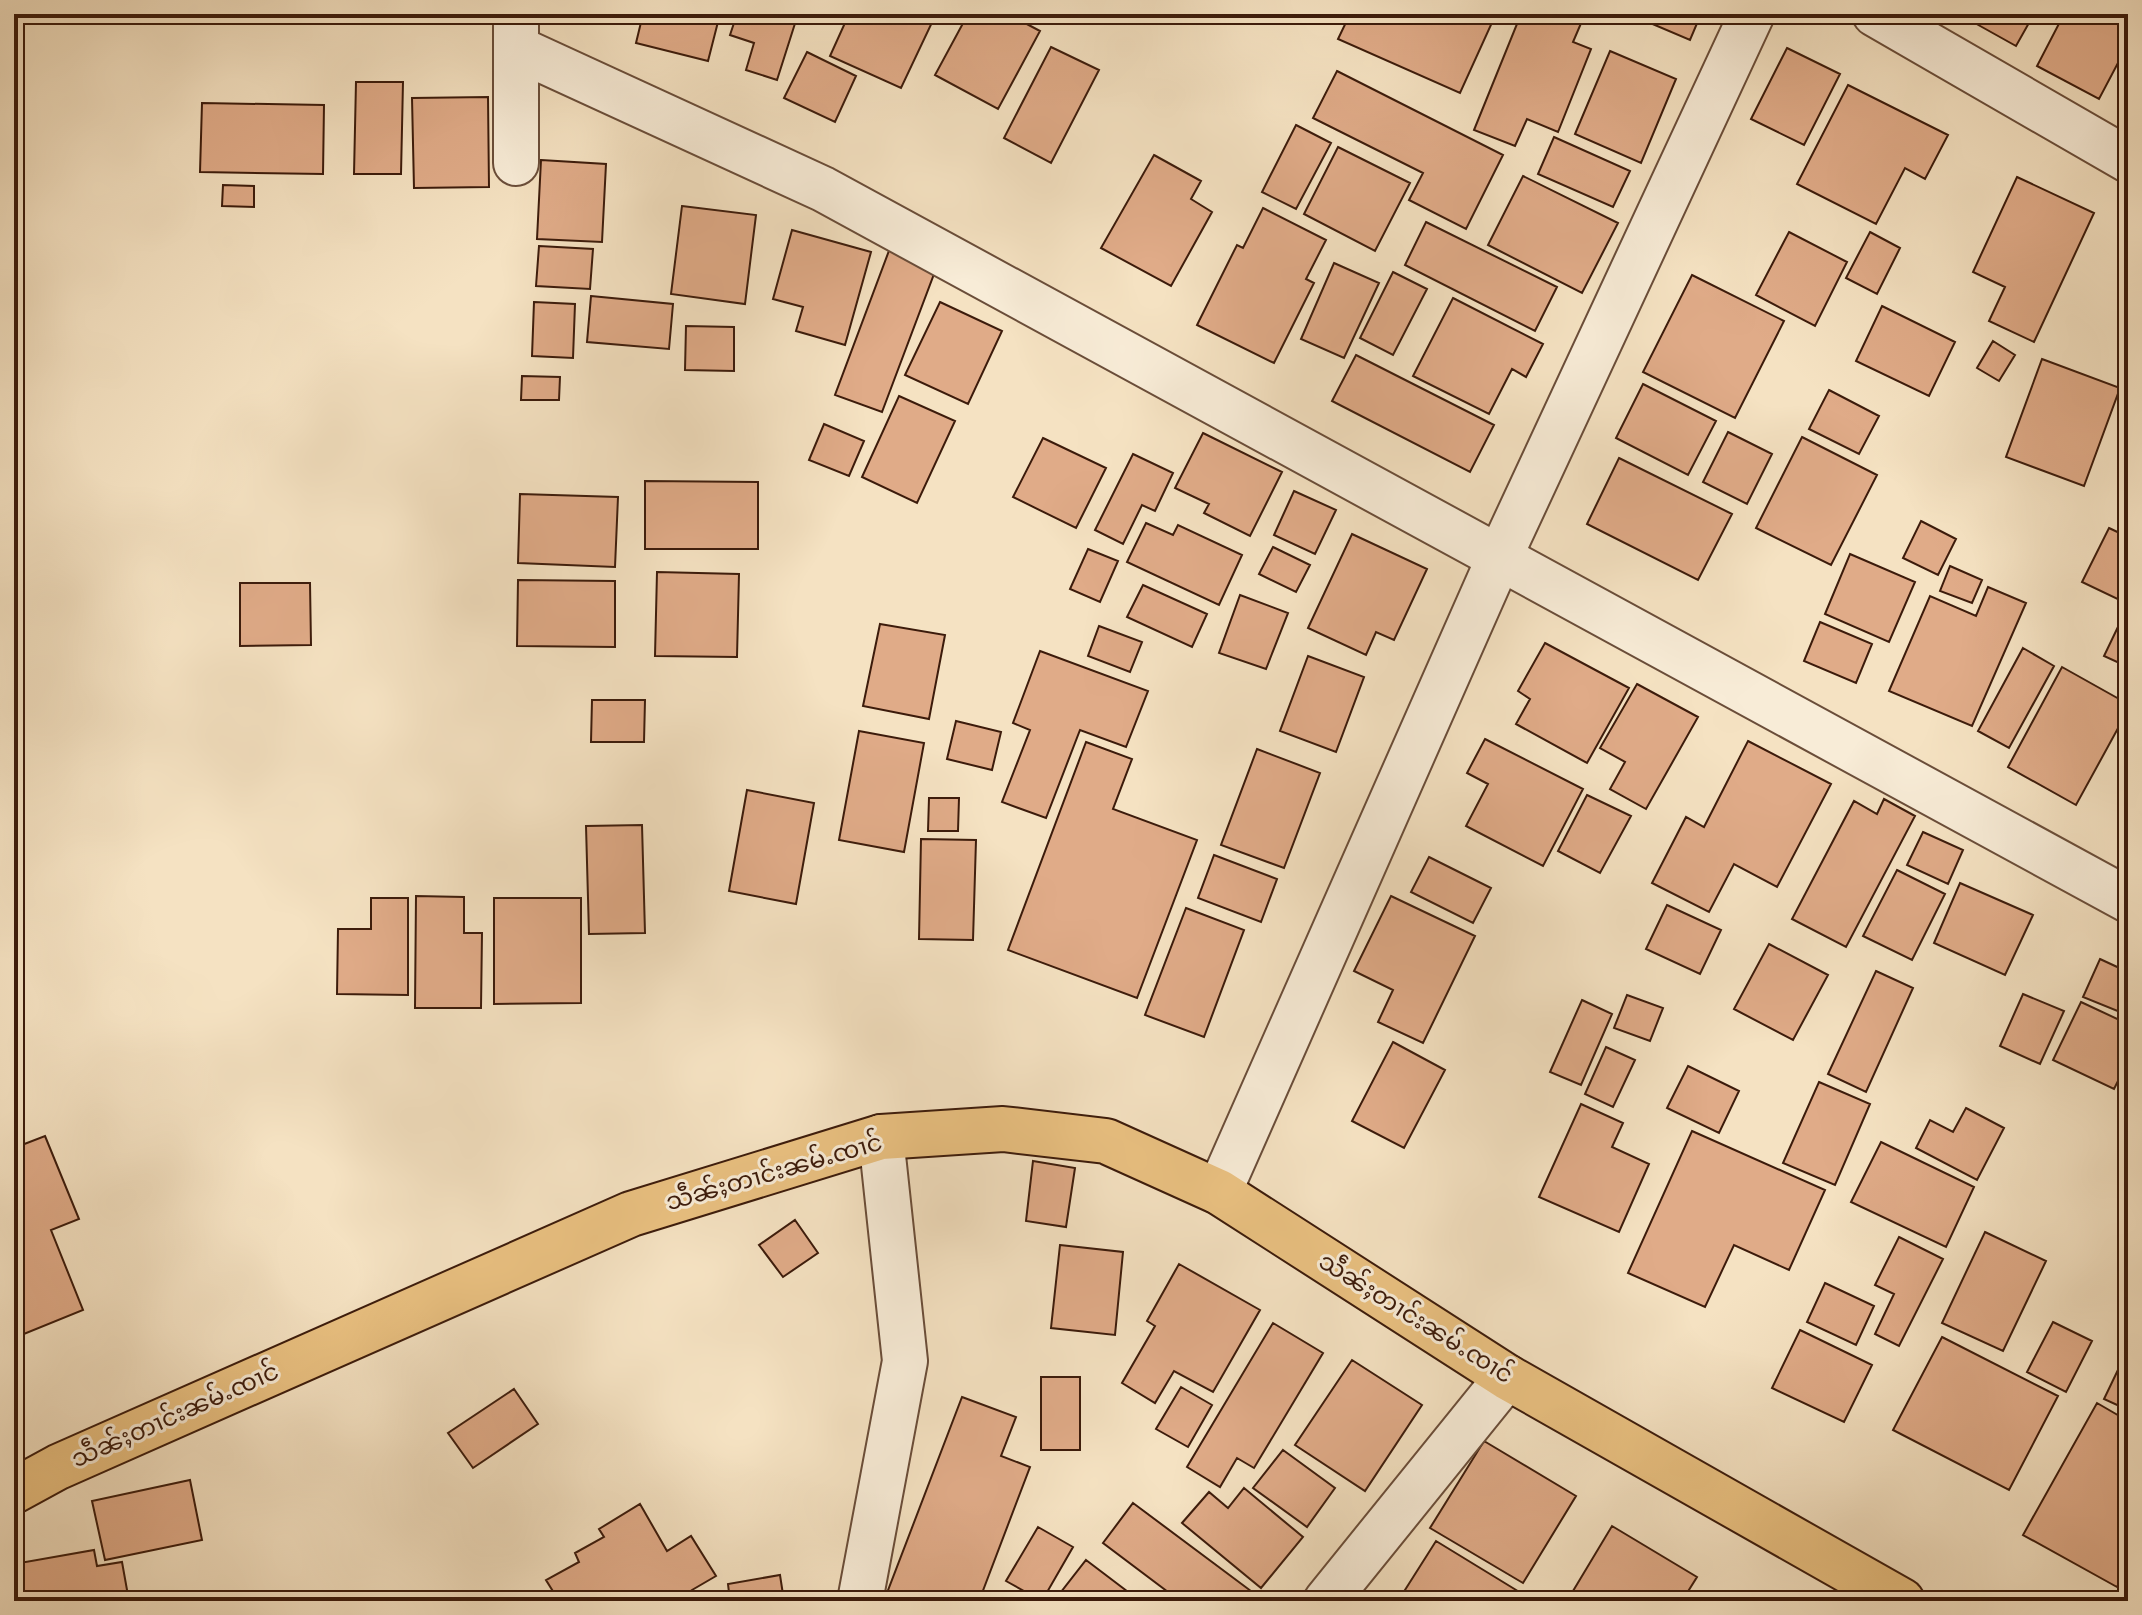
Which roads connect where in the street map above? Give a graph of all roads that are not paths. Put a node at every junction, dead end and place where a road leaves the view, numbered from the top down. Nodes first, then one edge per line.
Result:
1 (1752, 14) edge
2 (1875, 14) edge
3 (516, 31) edge
4 (2128, 160) edge
5 (516, 163) dead end
6 (1500, 556) junction
7 (2128, 900) edge
8 (881, 1137) junction
9 (1219, 1192) junction
10 (1507, 1377) junction
11 (14, 1491) edge
12 (860, 1601) edge
13 (1326, 1601) edge
14 (1902, 1601) edge

1 - 6 street
2 - 4 street
3 - 5 street
3 - 6 street
6 - 7 street
6 - 9 street
8 - 9 highway, သဵၼ်ႈတၢင်းၼမ်ႉၸၢင်
8 - 11 highway, သဵၼ်ႈတၢင်းၼမ်ႉၸၢင်
8 - 12 street
9 - 10 highway, သဵၼ်ႈတၢင်းၼမ်ႉၸၢင်
10 - 13 street
10 - 14 highway, သဵၼ်ႈတၢင်းၼမ်ႉၸၢင်

